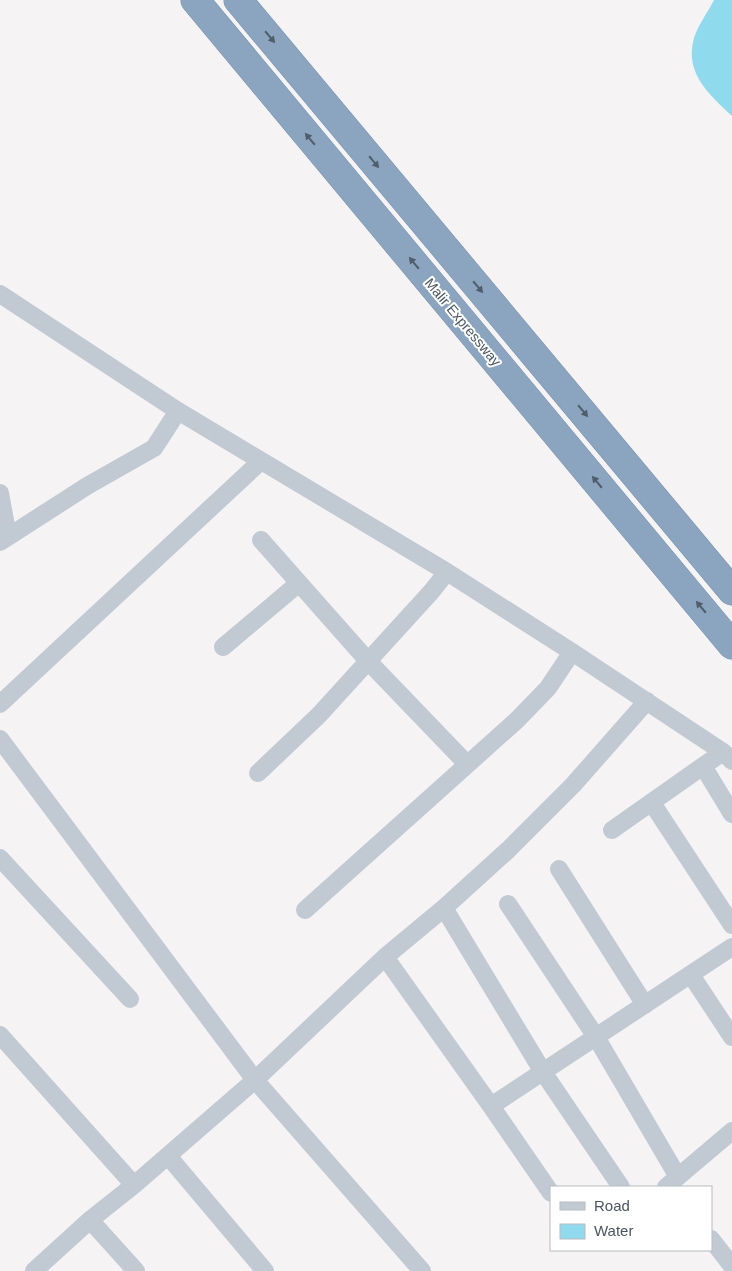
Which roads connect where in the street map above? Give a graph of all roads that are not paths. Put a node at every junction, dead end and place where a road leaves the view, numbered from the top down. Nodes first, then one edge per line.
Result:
1 (195, 0) edge
2 (238, 0) edge
3 (0, 294) edge
4 (178, 411) junction
5 (262, 461) junction
6 (0, 493) edge
7 (4, 539) edge
8 (260, 540) dead end
9 (447, 572) junction
10 (299, 583) junction
11 (732, 591) edge
12 (732, 645) edge
13 (223, 647) dead end
14 (572, 652) junction
15 (368, 661) junction
16 (647, 701) junction
17 (0, 704) edge
18 (0, 739) edge
19 (727, 756) edge
20 (467, 764) junction
21 (703, 766) junction
22 (258, 772) dead end
23 (652, 803) junction
24 (732, 814) edge
25 (612, 830) dead end
26 (0, 858) edge
27 (558, 869) dead end
28 (508, 904) dead end
29 (444, 908) junction
30 (305, 910) dead end
31 (732, 925) edge
32 (732, 948) edge
33 (385, 956) junction
34 (691, 975) junction
35 (130, 999) dead end
36 (645, 1005) junction
37 (0, 1035) edge
38 (596, 1037) junction
39 (732, 1037) edge
40 (543, 1072) junction
41 (255, 1080) junction
42 (491, 1106) junction
43 (732, 1131) edge
44 (168, 1156) junction
45 (671, 1184) edge
46 (134, 1185) junction
47 (619, 1186) edge
48 (550, 1193) edge
49 (90, 1220) junction
50 (712, 1240) edge
51 (732, 1266) edge
52 (34, 1271) edge
53 (136, 1271) edge
54 (265, 1271) edge
55 (422, 1271) edge

12 -> 1 highway, Malir Expressway
2 -> 11 highway
3 - 4 street
4 - 5 street
4 - 7 street
5 - 9 street
5 - 17 street
6 - 7 street
8 - 10 street
9 - 14 street
9 - 15 street
10 - 13 street
10 - 15 street
14 - 16 street
14 - 20 street
15 - 20 street
15 - 22 street
16 - 19 street
16 - 29 street
18 - 41 street
19 - 21 street
20 - 30 street
21 - 23 street
21 - 24 street
23 - 25 street
23 - 31 street
26 - 35 street
27 - 36 street
28 - 38 street
29 - 33 street
29 - 40 street
32 - 34 street
33 - 41 street
33 - 42 street
34 - 36 street
34 - 39 street
36 - 38 street
37 - 46 street
38 - 40 street
38 - 45 street
40 - 42 street
40 - 47 street
41 - 44 street
41 - 55 street
42 - 48 street
43 - 45 street
44 - 46 street
44 - 54 street
46 - 49 street
49 - 52 street
49 - 53 street
50 - 51 street

